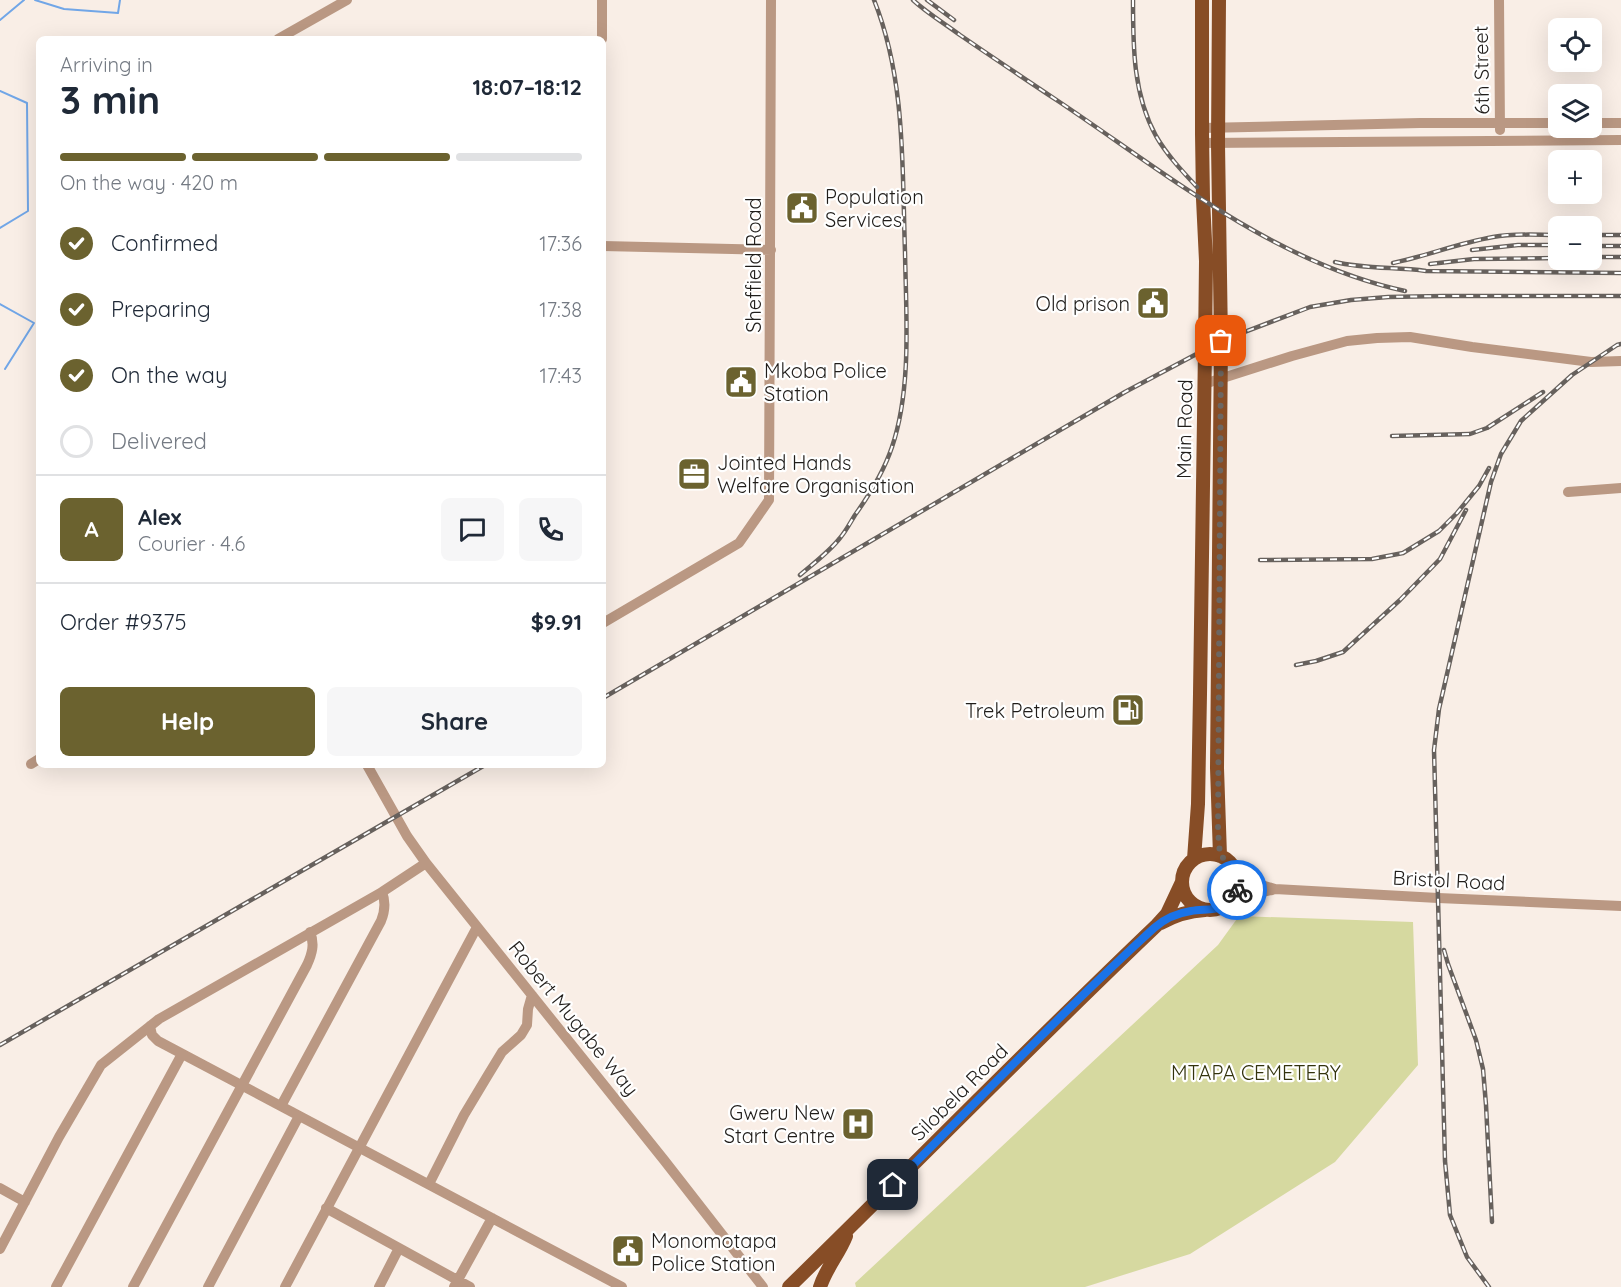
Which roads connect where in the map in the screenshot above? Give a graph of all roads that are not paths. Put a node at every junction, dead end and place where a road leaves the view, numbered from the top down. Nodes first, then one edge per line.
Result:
1 (347, 0) edge
2 (602, 0) edge
3 (771, 0) edge
4 (1202, 0) edge
5 (1219, 0) edge
6 (1499, 0) edge
7 (1202, 24) junction
8 (1219, 26) junction
9 (283, 36) edge
10 (602, 36) edge
11 (1548, 123) edge
12 (1602, 123) edge
13 (1621, 123) edge
14 (1500, 124) junction
15 (1356, 125) junction
16 (1202, 128) junction
17 (1219, 128) junction
18 (1500, 140) junction
19 (1621, 140) edge
20 (1356, 141) junction
21 (1202, 143) junction
22 (1218, 144) junction
23 (606, 246) edge
24 (771, 250) junction
25 (1621, 361) edge
26 (1220, 379) junction
27 (1204, 384) junction
28 (1621, 488) edge
29 (1568, 492) dead end
30 (1219, 509) junction
31 (1203, 510) junction
32 (606, 621) edge
33 (369, 768) edge
34 (1220, 856) junction
35 (1194, 859) junction
36 (426, 863) junction
37 (1237, 877) junction
38 (1182, 882) junction
39 (1275, 889) junction
40 (382, 892) junction
41 (1233, 898) junction
42 (1621, 906) edge
43 (1207, 910) junction
44 (1157, 925) junction
45 (477, 927) junction
46 (310, 932) junction
47 (532, 995) junction
48 (542, 1008) junction
49 (527, 1025) junction
50 (150, 1026) junction
51 (182, 1054) junction
52 (242, 1086) junction
53 (281, 1106) junction
54 (299, 1116) junction
55 (359, 1148) junction
56 (429, 1184) junction
57 (0, 1188) edge
58 (25, 1202) junction
59 (326, 1208) junction
60 (492, 1218) junction
61 (849, 1228) junction
62 (399, 1248) junction
63 (0, 1249) edge
64 (456, 1284) edge
65 (57, 1287) edge
66 (133, 1287) edge
67 (208, 1287) edge
68 (285, 1287) edge
69 (379, 1287) edge
70 (470, 1287) edge
71 (622, 1287) edge
72 (763, 1287) edge
73 (789, 1287) edge
74 (820, 1287) edge

1 - 9 street
2 - 10 street
3 - 24 street, Sheffield Road
4 - 7 main road, Main Road
5 - 8 main road, Main Road
6 - 14 street, 6th Street
7 - 8 main road
7 - 16 main road, Main Road
8 - 17 main road, Main Road
11 - 14 street
12 - 13 street
14 - 15 street
14 - 18 street, 6th Street
15 - 17 street
15 - 20 street
16 - 17 street
16 - 21 main road, Main Road
17 - 22 main road, Main Road
18 - 19 street
18 - 20 street
20 - 22 street
21 - 22 street
21 - 27 main road, Main Road
22 - 26 main road, Main Road
23 - 24 street
24 - 32 street, Sheffield Road
25 - 26 street
26 - 27 street
26 - 30 main road, Main Road
27 - 31 main road, Main Road
28 - 29 street
30 - 31 main road
30 - 34 main road, Main Road
31 - 35 main road, Main Road
33 - 36 street, Robert Mugabe Way
34 - 35 main road
34 - 37 main road
35 - 38 main road
36 - 40 street
36 - 45 street, Robert Mugabe Way
37 - 39 street, Bristol Road
37 - 41 main road
38 - 43 main road
38 - 44 main road, Silobela Road
39 - 41 street, Bristol Road
39 - 42 street, Bristol Road
40 - 46 street
40 - 53 street
41 - 43 main road
43 - 44 main road, Silobela Road
44 - 61 main road, Silobela Road
45 - 47 street, Robert Mugabe Way
45 - 55 street
46 - 50 street
46 - 52 street
47 - 48 street, Robert Mugabe Way
47 - 49 street
48 - 49 street
48 - 72 street, Robert Mugabe Way
49 - 56 street
50 - 51 street
50 - 58 street
51 - 52 street
51 - 65 street
52 - 53 street
52 - 66 street
53 - 54 street
54 - 55 street
54 - 67 street
55 - 56 street
55 - 59 street
56 - 60 street
57 - 58 street
58 - 63 street
59 - 62 street
59 - 68 street
60 - 64 street
60 - 71 street
61 - 73 main road, Silobela Road
61 - 74 main road
62 - 64 street
62 - 69 street
64 - 70 street

